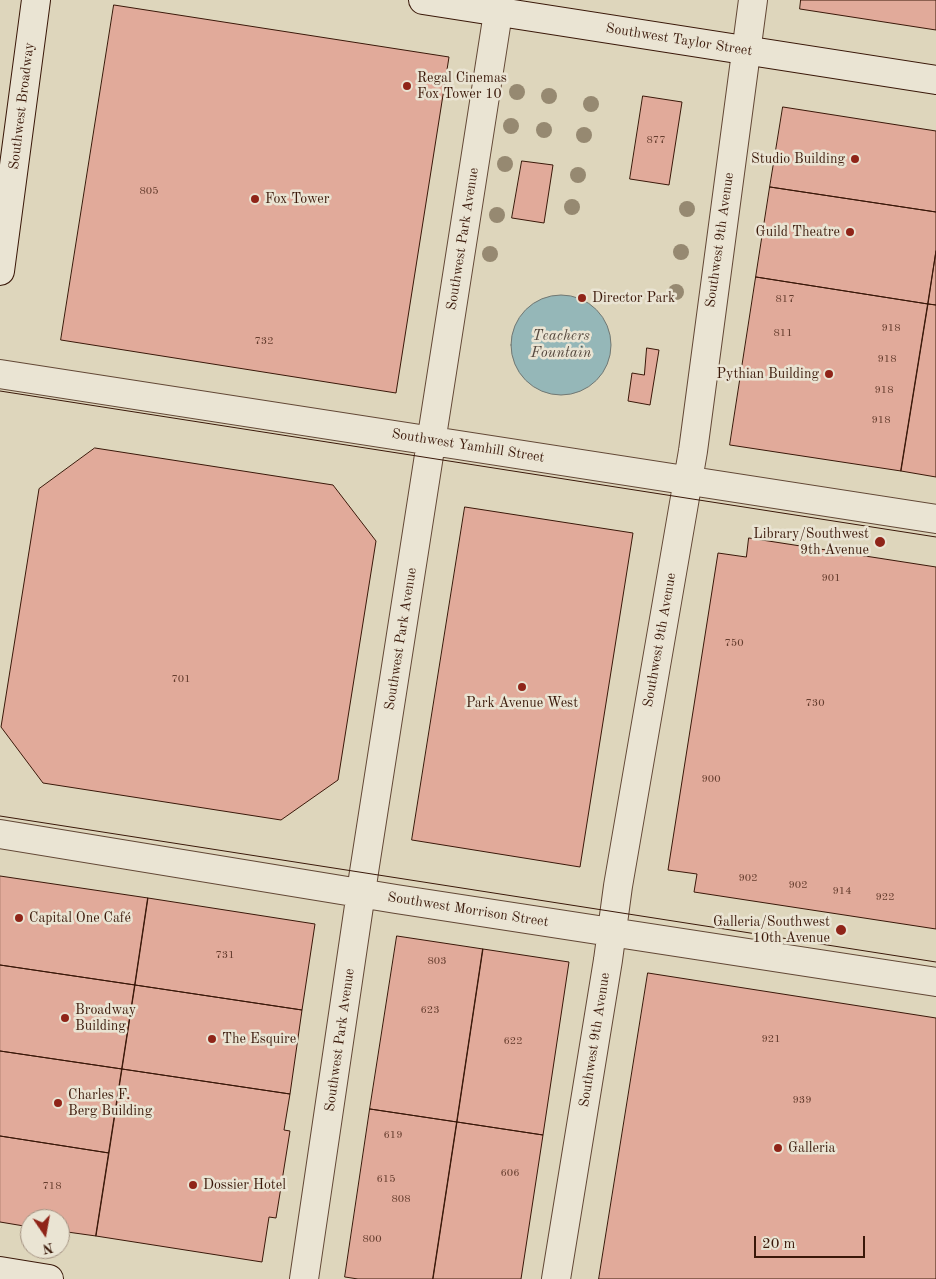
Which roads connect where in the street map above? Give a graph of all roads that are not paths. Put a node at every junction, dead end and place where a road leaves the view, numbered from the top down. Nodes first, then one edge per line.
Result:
1 (36, 0) edge
2 (423, 0) edge
3 (753, 0) edge
4 (499, 6) edge
5 (747, 50) junction
6 (936, 80) edge
7 (0, 271) edge
8 (0, 374) edge
9 (432, 441) junction
10 (687, 481) junction
11 (936, 519) edge
12 (0, 834) edge
13 (362, 893) junction
14 (612, 932) junction
15 (936, 982) edge
16 (0, 1271) edge
17 (49, 1279) edge
18 (304, 1279) edge
19 (556, 1279) edge

1 - 7 street, Southwest Broadway
2 - 4 street, Southwest Taylor Street
3 - 5 street, Southwest 9th Avenue
4 - 5 street, Southwest Taylor Street
4 - 9 street, Southwest Park Avenue
5 - 6 street, Southwest Taylor Street
5 - 10 street, Southwest 9th Avenue
8 - 9 street, Southwest Yamhill Street
9 - 10 street, Southwest Yamhill Street
9 - 13 street, Southwest Park Avenue
10 - 11 street, Southwest Yamhill Street
10 - 14 street, Southwest 9th Avenue
12 - 13 street, Southwest Morrison Street
13 - 14 street, Southwest Morrison Street
13 - 18 street, Southwest Park Avenue
14 - 15 street, Southwest Morrison Street
14 - 19 street, Southwest 9th Avenue
16 - 17 street

